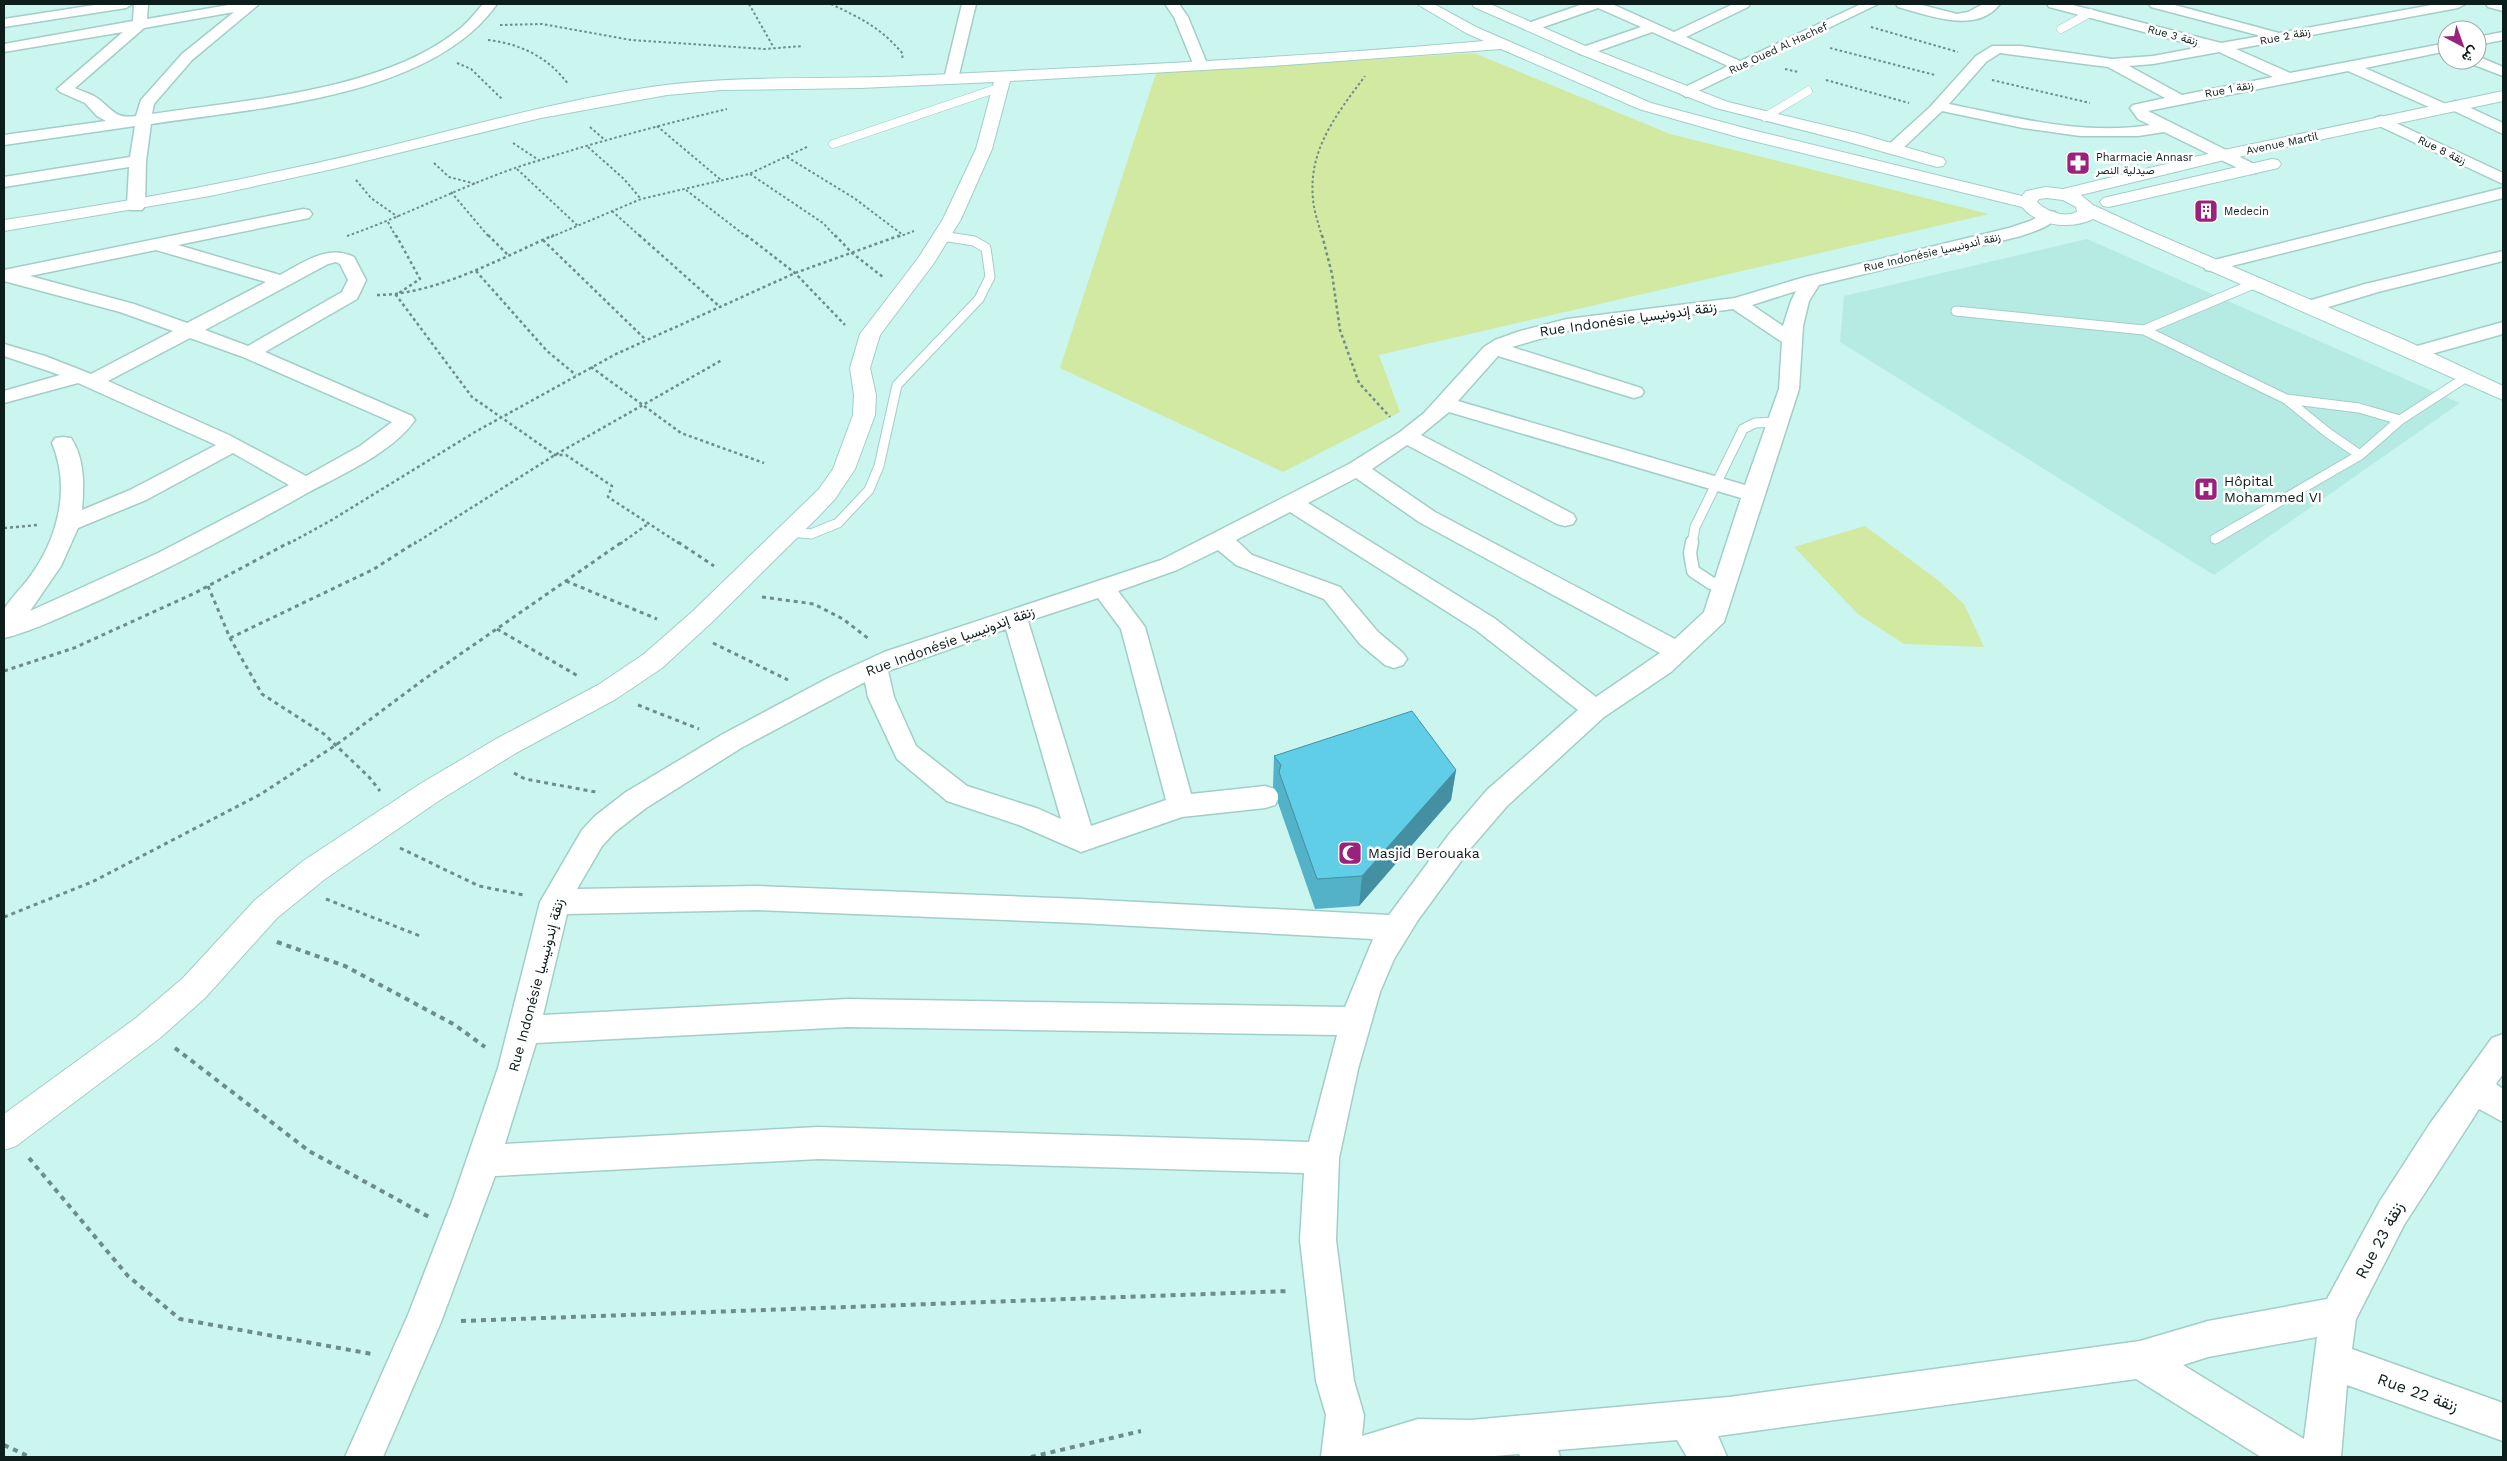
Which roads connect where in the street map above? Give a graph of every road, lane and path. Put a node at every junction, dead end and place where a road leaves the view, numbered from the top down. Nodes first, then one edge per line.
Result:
1 (126, 4) edge
2 (140, 4) edge
3 (252, 4) edge
4 (490, 4) edge
5 (749, 4) edge
6 (831, 4) edge
7 (969, 4) edge
8 (1172, 4) edge
9 (1424, 4) edge
10 (1479, 4) edge
11 (1595, 4) edge
12 (1602, 4) edge
13 (1639, 4) edge
14 (1744, 4) edge
15 (1870, 4) edge
16 (1902, 4) edge
17 (1993, 4) edge
18 (2054, 4) edge
19 (2156, 4) edge
20 (2402, 4) edge
21 (2458, 4) edge
22 (2493, 4) edge
23 (2503, 8) edge
24 (2432, 10) junction
25 (1621, 12) junction
26 (2090, 14) junction
27 (1841, 19) junction
28 (4, 23) edge
29 (140, 24) junction
30 (472, 25) junction
31 (1533, 26) junction
32 (1654, 27) junction
33 (2061, 29) dead end
34 (2279, 36) junction
35 (2503, 36) edge
36 (1674, 37) junction
37 (457, 39) junction
38 (2487, 39) edge
39 (1797, 40) junction
40 (1503, 44) junction
41 (803, 46) dead end
42 (4, 48) edge
43 (774, 48) junction
44 (2222, 48) junction
45 (1585, 50) junction
46 (2437, 50) edge
47 (430, 53) junction
48 (1379, 55) junction
49 (1982, 59) junction
50 (1753, 60) junction
51 (2112, 63) junction
52 (2347, 65) junction
53 (2487, 65) edge
54 (1201, 66) junction
55 (1739, 66) junction
56 (2503, 72) edge
57 (1801, 73) dead end
58 (1820, 78) dead end
59 (1964, 78) junction
60 (2288, 78) junction
61 (951, 79) junction
62 (1002, 81) junction
63 (897, 82) junction
64 (1686, 92) junction
65 (1808, 92) dead end
66 (2503, 96) edge
67 (2178, 99) junction
68 (2090, 102) dead end
69 (580, 105) junction
70 (736, 107) dead end
71 (2449, 107) junction
72 (1936, 108) junction
73 (2503, 115) edge
74 (525, 117) junction
75 (1765, 117) junction
76 (2483, 119) junction
77 (144, 120) junction
78 (2381, 121) junction
79 (124, 124) junction
80 (2455, 125) dead end
81 (657, 126) junction
82 (2166, 127) junction
83 (2436, 128) dead end
84 (2503, 129) edge
85 (2408, 134) junction
86 (4, 140) edge
87 (2380, 140) dead end
88 (833, 144) dead end
89 (412, 145) junction
90 (588, 146) junction
91 (809, 146) dead end
92 (1892, 149) junction
93 (2224, 155) junction
94 (787, 156) junction
95 (138, 161) junction
96 (2287, 161) dead end
97 (336, 164) junction
98 (1950, 166) dead end
99 (516, 168) junction
100 (2250, 169) junction
101 (749, 174) junction
102 (1978, 175) dead end
103 (2503, 179) edge
104 (722, 181) junction
105 (4, 182) edge
106 (477, 184) junction
107 (686, 190) junction
108 (451, 192) junction
109 (2503, 192) edge
110 (2062, 194) junction
111 (2032, 198) junction
112 (641, 199) junction
113 (136, 206) junction
114 (2087, 208) junction
115 (612, 211) junction
116 (303, 214) dead end
117 (2048, 216) junction
118 (398, 217) junction
119 (2072, 219) junction
120 (388, 222) junction
121 (4, 225) edge
122 (578, 226) junction
123 (947, 228) junction
124 (904, 235) junction
125 (2140, 235) junction
126 (543, 240) junction
127 (158, 246) junction
128 (852, 253) junction
129 (338, 256) junction
130 (509, 256) junction
131 (2503, 256) edge
132 (2212, 266) junction
133 (476, 271) junction
134 (795, 273) junction
135 (6, 275) edge
136 (282, 281) junction
137 (1812, 281) junction
138 (2256, 283) junction
139 (902, 292) junction
140 (350, 295) junction
141 (396, 295) junction
142 (1737, 303) junction
143 (2312, 306) junction
144 (720, 307) junction
145 (1956, 311) dead end
146 (2503, 328) edge
147 (2144, 330) junction
148 (190, 331) junction
149 (646, 340) junction
150 (1793, 341) junction
151 (866, 348) junction
152 (1494, 348) junction
153 (4, 350) edge
154 (2417, 352) junction
155 (250, 353) junction
156 (722, 360) dead end
157 (591, 367) junction
158 (576, 375) junction
159 (2468, 376) junction
160 (87, 378) junction
161 (1634, 392) dead end
162 (2503, 394) edge
163 (4, 397) edge
164 (2286, 399) junction
165 (642, 404) junction
166 (1445, 404) junction
167 (499, 418) junction
168 (2400, 420) junction
169 (1778, 422) junction
170 (1407, 436) junction
171 (63, 443) dead end
172 (232, 444) junction
173 (555, 455) junction
174 (2360, 455) junction
175 (764, 463) dead end
176 (1357, 469) junction
177 (305, 485) junction
178 (1716, 486) junction
179 (1754, 495) junction
180 (1290, 502) junction
181 (1565, 519) dead end
182 (70, 523) junction
183 (648, 524) junction
184 (790, 532) junction
185 (1220, 539) junction
186 (2215, 539) dead end
187 (738, 581) junction
188 (208, 586) junction
189 (1725, 586) junction
190 (1103, 588) junction
191 (1015, 618) junction
192 (4, 629) edge
193 (230, 638) junction
194 (1678, 652) junction
195 (1394, 660) dead end
196 (884, 662) junction
197 (4, 671) edge
198 (1595, 710) junction
199 (336, 745) junction
200 (485, 758) junction
201 (1265, 797) dead end
202 (636, 800) junction
203 (1181, 806) junction
204 (397, 813) junction
205 (368, 833) junction
206 (1081, 841) junction
207 (292, 886) junction
208 (555, 902) junction
209 (4, 917) edge
210 (1397, 928) junction
211 (246, 931) junction
212 (420, 936) dead end
213 (1355, 1021) junction
214 (148, 1028) junction
215 (524, 1030) junction
216 (2503, 1048) edge
217 (514, 1068) junction
218 (2474, 1088) junction
219 (2503, 1106) edge
220 (4, 1134) edge
221 (27, 1155) dead end
222 (1322, 1158) junction
223 (483, 1161) junction
224 (459, 1233) junction
225 (1325, 1288) junction
226 (2338, 1315) junction
227 (422, 1322) junction
228 (404, 1360) junction
229 (2140, 1360) junction
230 (2333, 1361) junction
231 (1687, 1420) junction
232 (2503, 1422) edge
233 (1141, 1431) dead end
234 (4, 1445) edge
235 (1535, 1445) edge
236 (30, 1457) edge
237 (364, 1457) edge
238 (1030, 1457) edge
239 (1340, 1457) edge
240 (1355, 1457) edge
241 (1708, 1457) edge
242 (2296, 1457) edge
243 (2322, 1457) edge

1 - 28 street
2 - 29 street
3 - 29 street
3 - 77 street
4 - 30 street
5 - 43 path
6 - 63 path
7 - 61 street
8 - 54 street
9 - 40 street
10 - 31 street
11 - 31 street
12 - 25 street
13 - 25 street
14 - 36 street
15 - 27 street, Rue Oued Al Hachef
16 - 17 street
18 - 26 street, Rue 3 زنقة
19 - 34 street
20 - 24 street
21 - 24 street, Rue 2 زنقة
22 - 23 street
24 - 34 street, Rue 2 زنقة
25 - 32 street
26 - 33 lane
26 - 44 street, Rue 3 زنقة
27 - 39 street, Rue Oued Al Hachef
27 - 49 path
29 - 42 street
29 - 79 street
30 - 37 street
30 - 43 path
31 - 45 street
32 - 36 street
32 - 45 street
34 - 44 street, Rue 2 زنقة
35 - 38 street
36 - 55 street
37 - 47 street
37 - 69 path
39 - 50 street, Rue Oued Al Hachef
39 - 59 path
40 - 48 street
40 - 111 street
41 - 43 path
44 - 51 street, Rue 2 زنقة
44 - 60 street, Rue 3 زنقة
45 - 64 street
46 - 52 street, Rue 1 زنقة
47 - 74 path
47 - 77 street
48 - 54 street
48 - 170 path
49 - 51 street
49 - 59 street
50 - 55 street, Rue Oued Al Hachef
50 - 57 path
51 - 67 street
52 - 60 street, Rue 1 زنقة
52 - 71 street
53 - 56 street
54 - 62 street
55 - 64 street, Rue Oued Al Hachef
58 - 72 path
59 - 68 path
59 - 72 street
60 - 67 street, Rue 1 زنقة
61 - 62 street
61 - 63 street
62 - 88 lane
62 - 123 street
63 - 69 street
64 - 75 street
65 - 75 lane
66 - 71 street, Avenue Martil
67 - 82 street, Rue 1 زنقة
69 - 74 street
70 - 81 path
71 - 76 street
71 - 78 street, Avenue Martil
72 - 82 street
72 - 92 street
73 - 76 street
74 - 89 street
75 - 92 street
76 - 80 street
76 - 84 street
77 - 79 street
77 - 95 street
78 - 85 street, Rue 8 زنقة
78 - 93 street, Avenue Martil
79 - 86 street
81 - 90 path
81 - 104 path
82 - 93 street, Rue 1 زنقة
83 - 85 street
85 - 87 street
85 - 103 street, Rue 8 زنقة
89 - 97 street
89 - 106 path
90 - 99 path
90 - 112 path
91 - 94 path
92 - 98 street
93 - 100 street, Rue 1 زنقة
93 - 110 street, Avenue Martil
94 - 101 path
94 - 124 path
95 - 105 street
95 - 113 street
96 - 100 street, Avenue Martil
97 - 113 street
97 - 118 path
99 - 106 path
99 - 122 path
100 - 114 street, Avenue Martil
101 - 104 path
101 - 128 path
102 - 111 street
104 - 107 path
106 - 108 path
107 - 112 path
107 - 134 path
108 - 118 path
108 - 130 path
109 - 132 street
110 - 111 street
110 - 114 street
111 - 117 street
112 - 115 path
113 - 121 street
114 - 119 street, Avenue Martil
114 - 125 street
115 - 122 path
115 - 144 path
116 - 127 street
117 - 119 street
117 - 137 street, Rue Indonésie زنقة أندونيسيا
118 - 120 path
119 - 125 street
120 - 129 path
120 - 141 path
122 - 126 path
123 - 124 path
123 - 139 street
123 - 184 lane
124 - 128 path
125 - 132 street
126 - 130 path
126 - 149 path
127 - 135 street
127 - 136 street
128 - 134 path
128 - 139 path
129 - 136 street
129 - 140 street
130 - 133 path
131 - 143 street
132 - 138 street
133 - 141 path
133 - 158 path
134 - 144 path
134 - 151 path
135 - 148 street
136 - 148 street
137 - 142 street, Rue Indonésie زنقة إندونيسيا
137 - 150 street
138 - 143 street
138 - 147 lane
139 - 151 street
140 - 141 path
140 - 155 street
141 - 167 path
142 - 150 street
142 - 152 street, Rue Indonésie زنقة إندونيسيا
143 - 154 street
144 - 149 path
145 - 147 lane
146 - 154 street
147 - 164 lane
148 - 155 street
148 - 160 street
149 - 157 path
150 - 169 street
151 - 184 street
152 - 161 street
152 - 166 street, Rue Indonésie زنقة إندونيسيا
153 - 160 street
154 - 159 street
155 - 177 street
156 - 165 path
157 - 158 path
157 - 165 path
158 - 167 path
159 - 162 street
159 - 168 lane
160 - 163 street
160 - 172 street
164 - 168 lane
164 - 174 lane
165 - 173 path
165 - 175 path
166 - 170 street, Rue Indonésie زنقة إندونيسيا
166 - 178 street
167 - 173 path
167 - 188 path
168 - 174 lane
169 - 178 lane
169 - 179 street
170 - 176 street, Rue Indonésie زنقة إندونيسيا
170 - 181 street
171 - 182 street
172 - 177 street
172 - 182 street
173 - 183 path
173 - 193 path
174 - 186 lane
176 - 180 street, Rue Indonésie زنقة إندونيسيا
176 - 194 street
177 - 192 street
178 - 179 street
178 - 189 lane
179 - 189 street
180 - 185 street, Rue Indonésie زنقة إندونيسيا
180 - 198 street
182 - 192 street
183 - 187 path
183 - 199 path
184 - 187 street
185 - 190 street, Rue Indonésie زنقة إندونيسيا
185 - 195 street
187 - 196 path
187 - 200 street
188 - 193 path
188 - 197 path
189 - 194 street
190 - 191 street, Rue Indonésie زنقة إندونيسيا
190 - 203 street
191 - 196 street, Rue Indonésie زنقة إندونيسيا
191 - 206 street
193 - 199 path
194 - 198 street
196 - 202 street, Rue Indonésie زنقة إندونيسيا
196 - 206 street
198 - 210 street
199 - 204 path
199 - 209 path
200 - 202 path
200 - 204 street
201 - 203 street
202 - 208 street, Rue Indonésie زنقة إندونيسيا
203 - 206 street
204 - 205 street
205 - 207 street
205 - 208 path
207 - 211 street
207 - 212 path
208 - 210 street
208 - 215 street, Rue Indonésie زنقة إندونيسيا
210 - 213 street
211 - 214 street
211 - 217 path
213 - 215 street
213 - 222 street
214 - 220 street
214 - 224 path
215 - 217 street, Rue Indonésie زنقة إندونيسيا
216 - 218 street, Rue 23 زنقة
217 - 223 street, Rue Indonésie زنقة إندونيسيا
218 - 219 street
218 - 226 street, Rue 23 زنقة
221 - 228 path
222 - 223 street
222 - 225 street
223 - 224 street, Rue Indonésie زنقة إندونيسيا
224 - 227 street, Rue Indonésie زنقة إندونيسيا
225 - 227 path
225 - 239 street
226 - 229 street
226 - 230 street, Rue 23 زنقة
227 - 228 street, Rue Indonésie زنقة إندونيسيا
228 - 237 street, Rue Indonésie زنقة إندونيسيا
229 - 231 street
229 - 242 street
230 - 232 street, Rue 22 زنقة
230 - 243 street, Rue 23 زنقة
231 - 235 street
231 - 241 street
233 - 238 path
234 - 236 path
235 - 240 street

